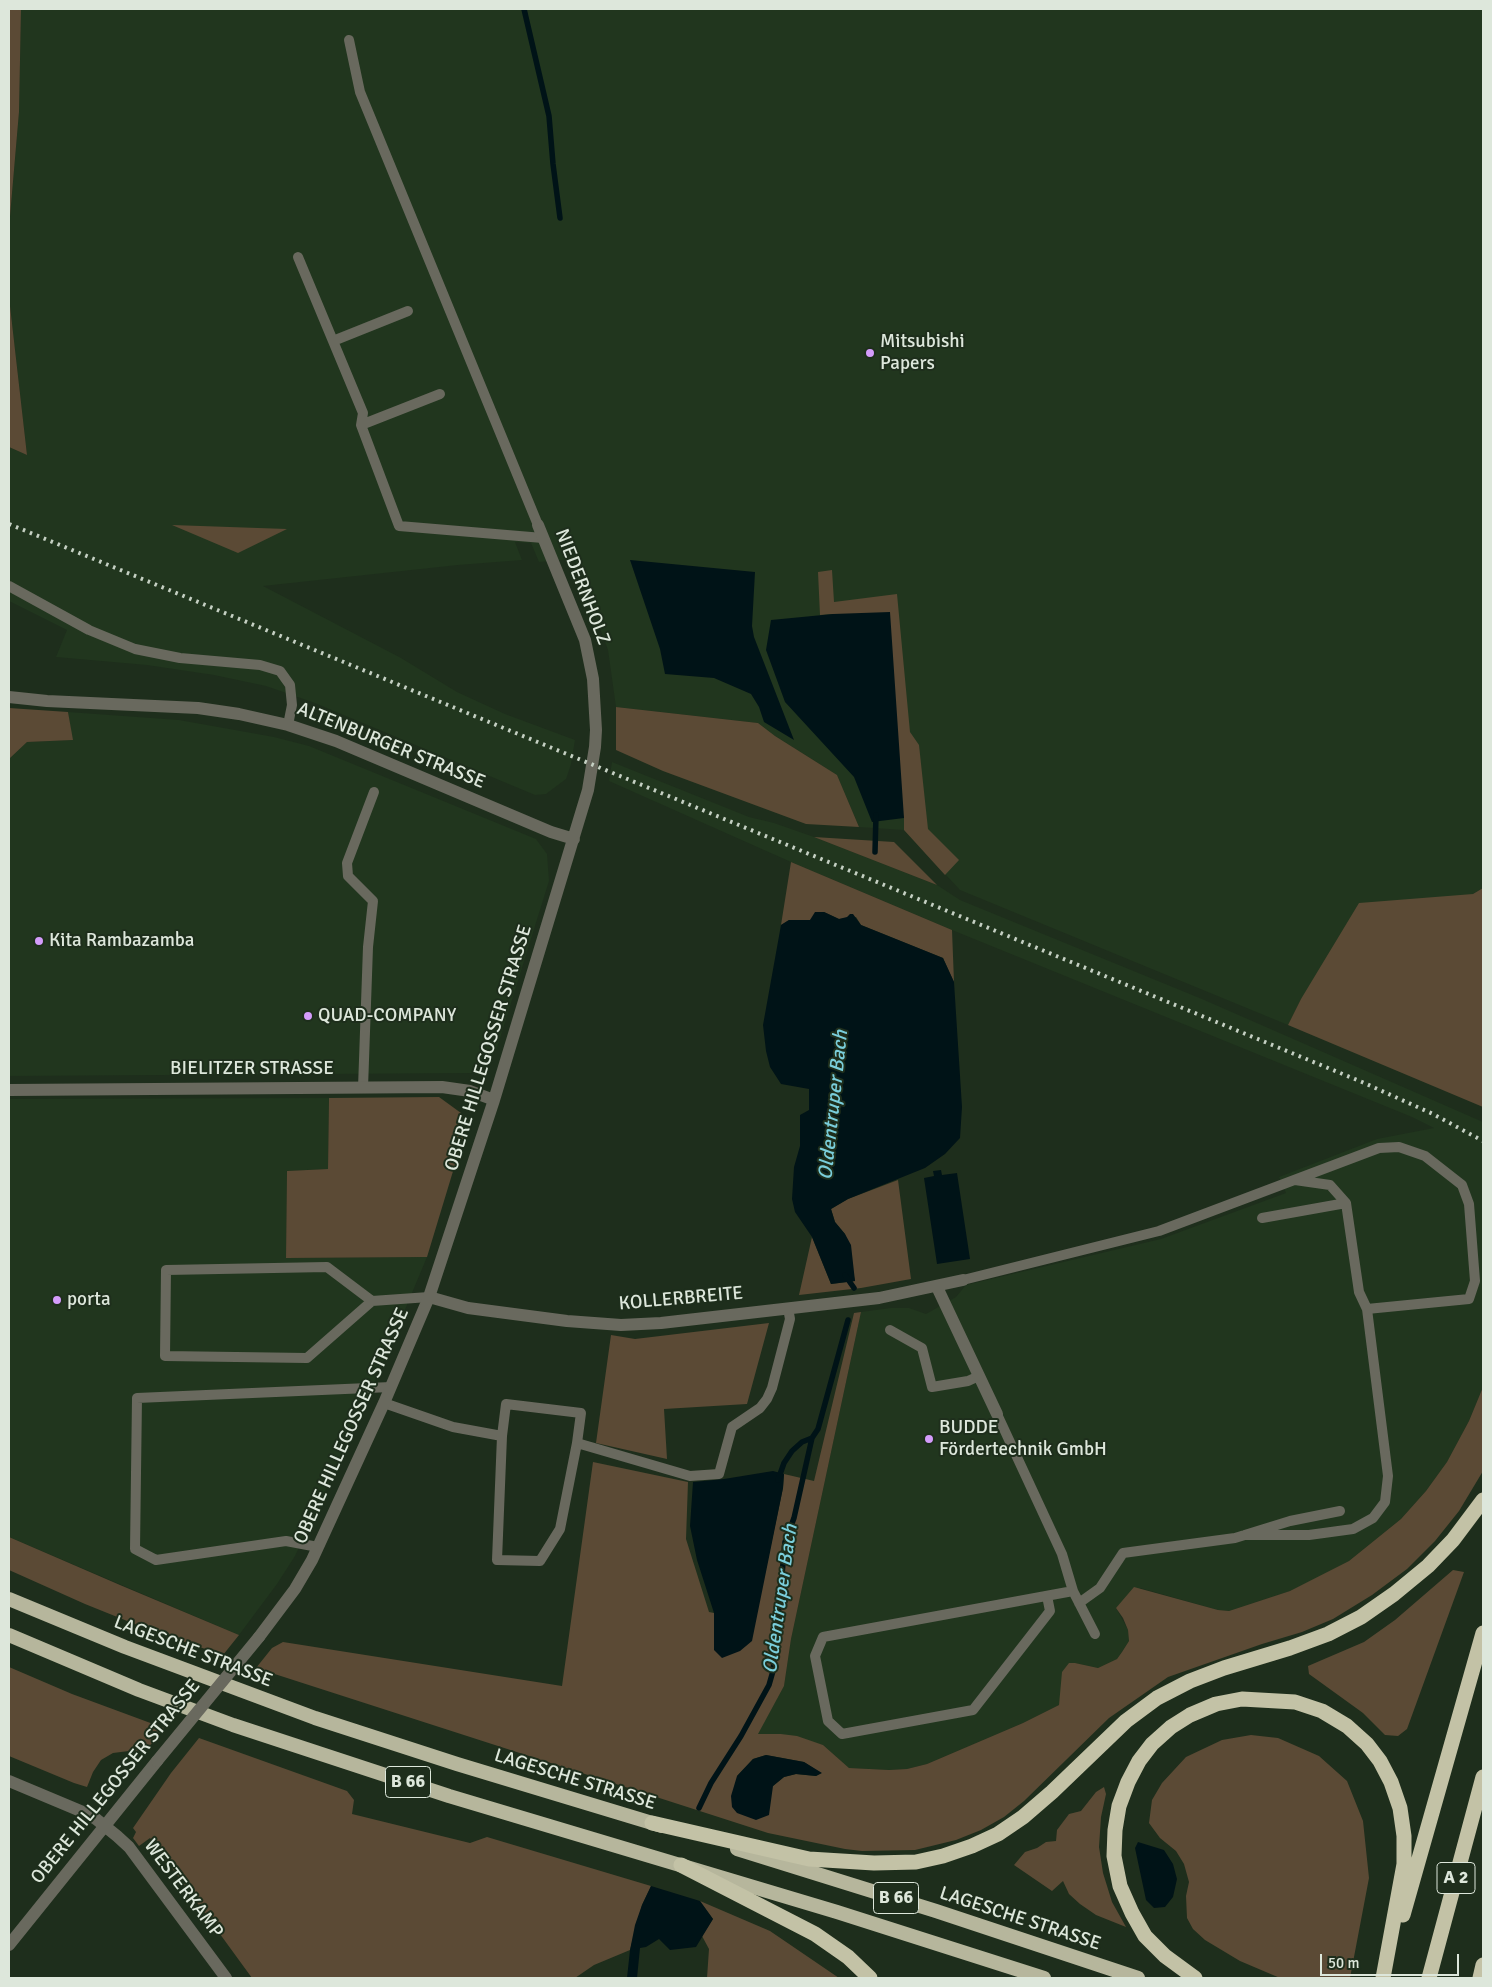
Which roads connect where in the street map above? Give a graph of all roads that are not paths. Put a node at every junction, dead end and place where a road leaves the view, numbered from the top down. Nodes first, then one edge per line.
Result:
1 (349, 40) dead end
2 (298, 257) dead end
3 (408, 311) dead end
4 (334, 341) junction
5 (440, 394) dead end
6 (362, 425) junction
7 (538, 525) joint
8 (543, 538) junction
9 (9, 586) edge
10 (9, 697) edge
11 (288, 725) junction
12 (374, 792) dead end
13 (574, 839) junction
14 (363, 1088) junction
15 (9, 1090) edge
16 (494, 1100) junction
17 (1294, 1180) junction
18 (1346, 1203) junction
19 (1262, 1218) dead end
20 (963, 1280) joint
21 (937, 1287) junction
22 (429, 1297) junction
23 (372, 1301) junction
24 (788, 1308) junction
25 (1367, 1309) junction
26 (890, 1330) dead end
27 (979, 1376) junction
28 (391, 1387) junction
29 (384, 1403) junction
30 (997, 1414) joint
31 (502, 1436) junction
32 (577, 1443) junction
33 (1483, 1500) edge
34 (1340, 1511) dead end
35 (1245, 1535) junction
36 (318, 1547) junction
37 (1074, 1591) junction
38 (1047, 1596) junction
39 (9, 1599) edge
40 (1079, 1603) junction
41 (1483, 1633) edge
42 (1095, 1634) dead end
43 (9, 1635) edge
44 (1483, 1777) edge
45 (9, 1781) edge
46 (652, 1823) junction
47 (105, 1826) junction
48 (681, 1865) junction
49 (9, 1945) edge
50 (1483, 1966) edge
51 (226, 1978) edge
52 (870, 1978) edge
53 (1044, 1978) edge
54 (1138, 1978) edge
55 (1195, 1978) edge
56 (1384, 1978) edge
57 (1429, 1978) edge
58 (1480, 1978) edge

1 - 7 lane
2 - 4 lane
3 - 4 lane
4 - 6 lane
5 - 6 lane
6 - 8 lane
7 - 8 street, NIEDERNHOLZ
8 - 13 street, NIEDERNHOLZ
9 - 11 lane
10 - 11 street, ALTENBURGER STRASSE
11 - 13 street, ALTENBURGER STRASSE
12 - 14 lane
13 - 16 street, OBERE HILLEGOSSER STRASSE
14 - 15 street, BIELITZER STRASSE
14 - 16 street, BIELITZER STRASSE
16 - 22 street, OBERE HILLEGOSSER STRASSE
17 - 18 lane
17 - 20 lane
17 - 25 lane
18 - 19 lane
18 - 25 lane
20 - 21 street, KOLLERBREITE
21 - 24 street, KOLLERBREITE
21 - 27 street
22 - 23 lane
22 - 24 street, KOLLERBREITE
22 - 28 street, OBERE HILLEGOSSER STRASSE
23 - 23 lane
24 - 32 lane
25 - 35 lane
26 - 27 lane
27 - 30 street
28 - 29 street, OBERE HILLEGOSSER STRASSE
28 - 36 lane
29 - 31 lane
29 - 36 street, OBERE HILLEGOSSER STRASSE
30 - 37 lane
31 - 32 lane
31 - 32 lane
33 - 46 highway
34 - 35 lane
35 - 40 lane
36 - 47 street, OBERE HILLEGOSSER STRASSE, bridge
37 - 38 lane
37 - 40 lane
38 - 38 lane
39 - 46 highway, LAGESCHE STRASSE / B 66
40 - 42 lane
41 - 56 highway
43 - 48 highway, B 66
44 - 57 highway, A 2
45 - 47 street, WESTERKAMP
46 - 54 highway, LAGESCHE STRASSE / B 66
47 - 49 street, OBERE HILLEGOSSER STRASSE
47 - 51 street, WESTERKAMP
48 - 52 highway
48 - 53 highway, B 66
50 - 58 highway
55 - 56 highway

